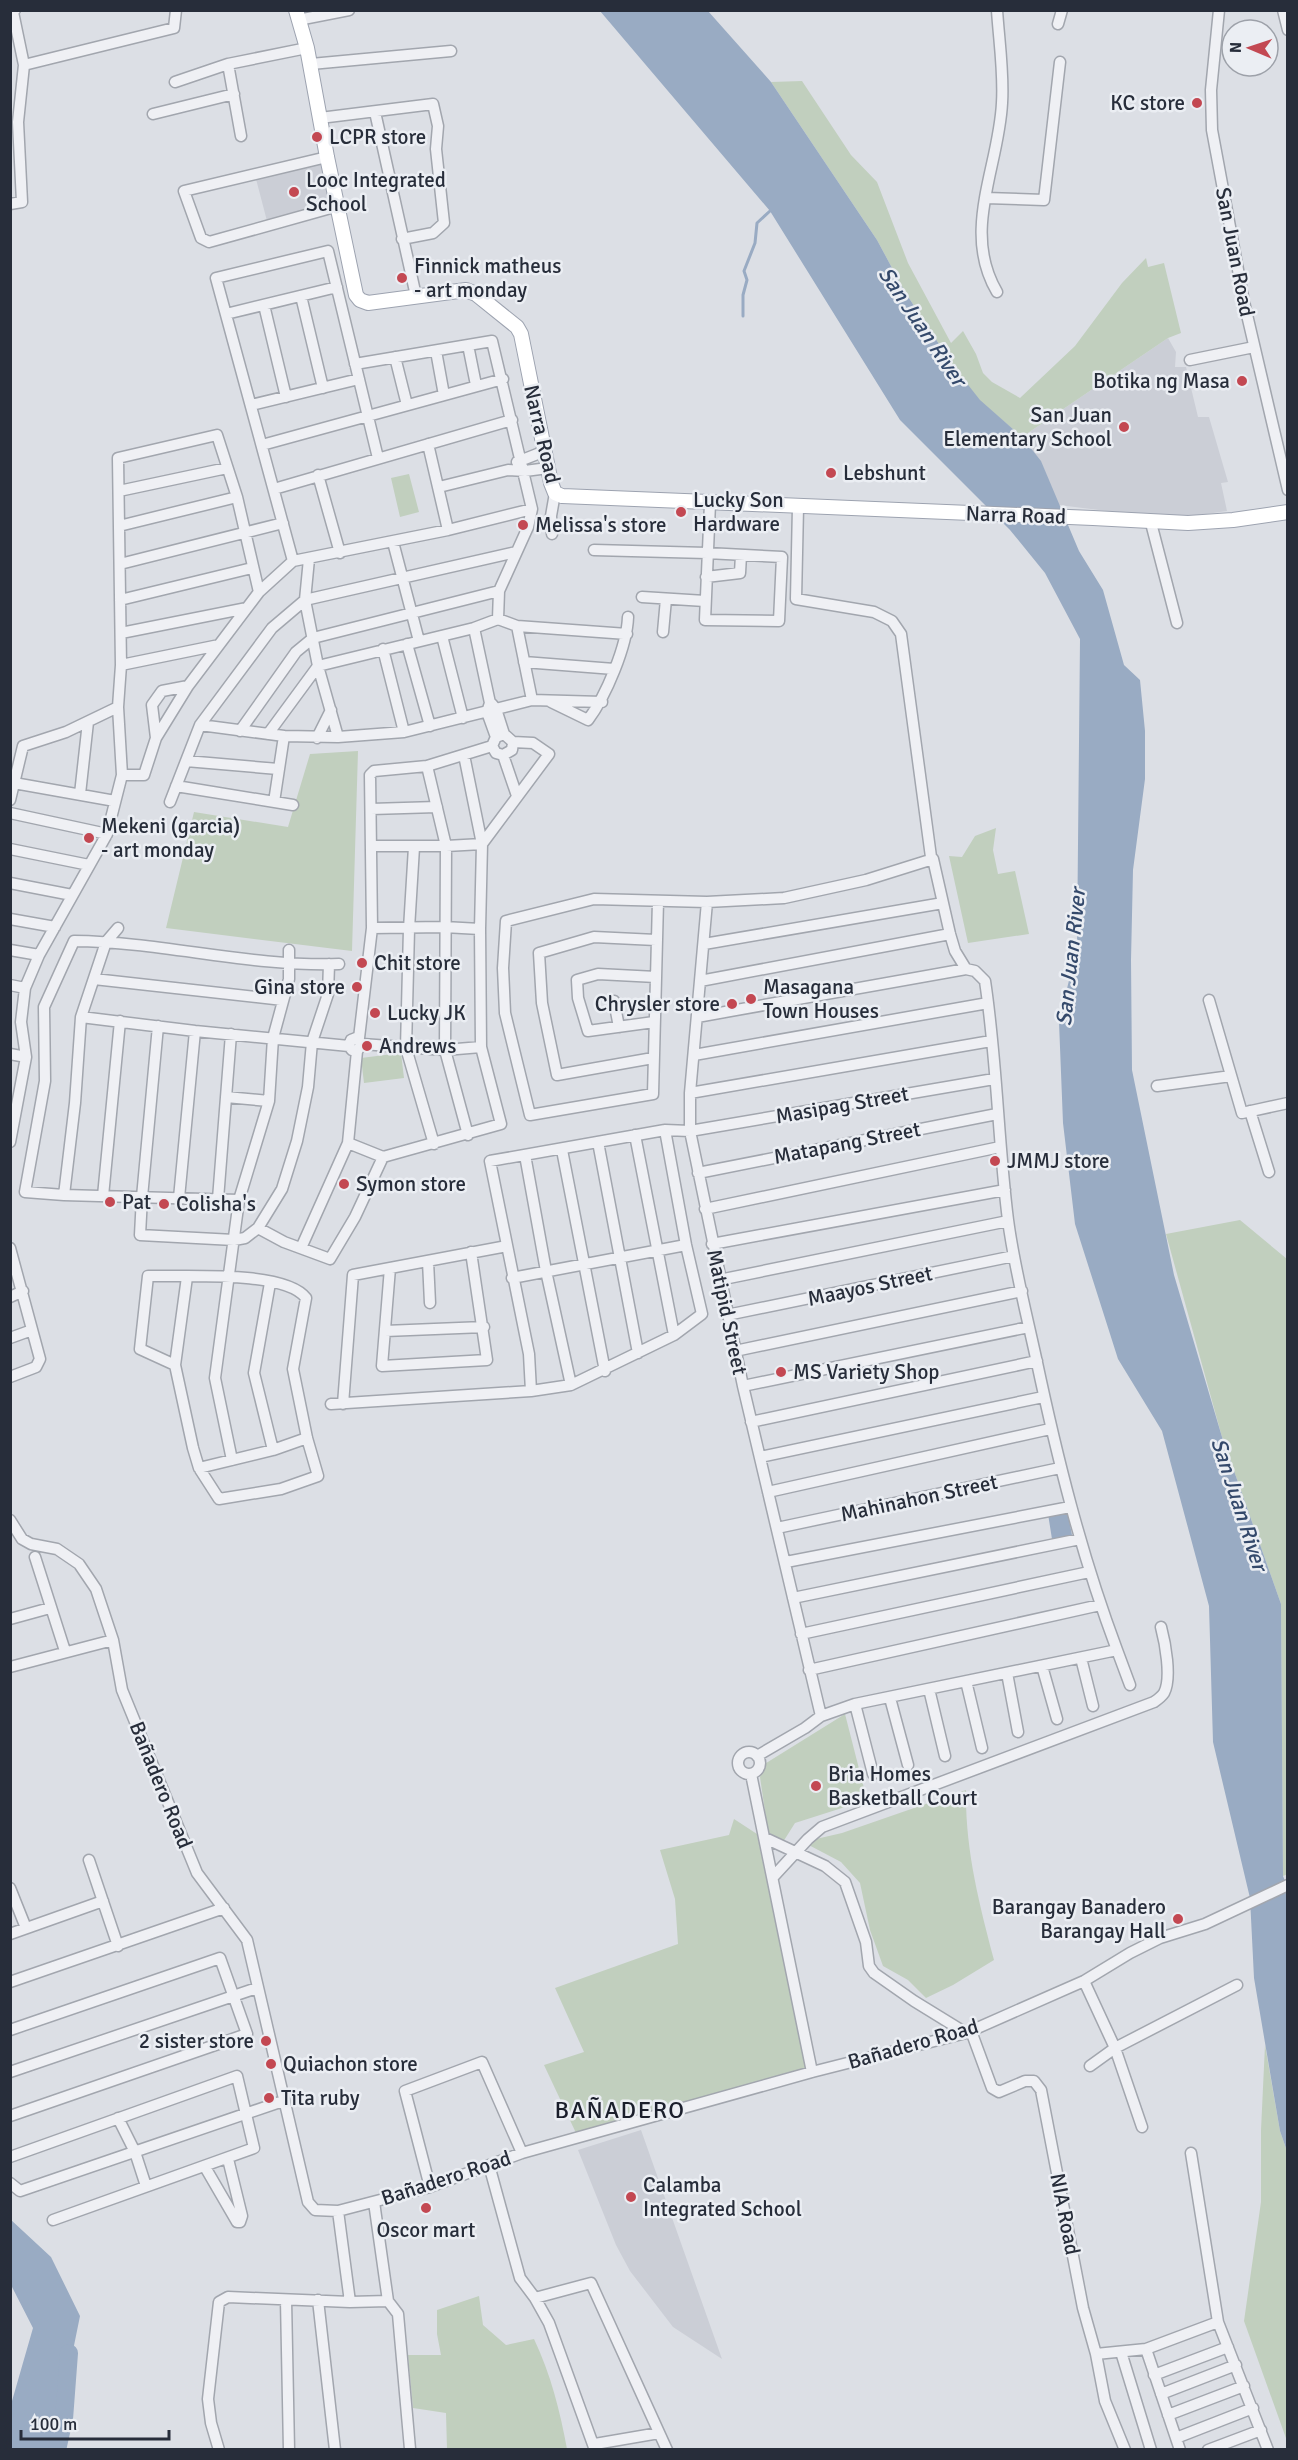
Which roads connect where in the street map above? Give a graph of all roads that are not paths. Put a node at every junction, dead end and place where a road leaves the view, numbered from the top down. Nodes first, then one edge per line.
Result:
1 (15, 10) edge
2 (176, 10) edge
3 (349, 10) edge
4 (997, 10) edge
5 (1062, 10) edge
6 (1219, 10) edge
7 (1283, 10) edge
8 (297, 15) edge
9 (1058, 24) dead end
10 (1287, 30) edge
11 (308, 48) junction
12 (452, 51) dead end
13 (1060, 62) dead end
14 (228, 64) junction
15 (310, 64) junction
16 (24, 65) junction
17 (175, 82) dead end
18 (234, 94) junction
19 (375, 112) junction
20 (153, 114) dead end
21 (320, 118) junction
22 (14, 122) edge
23 (241, 136) dead end
24 (327, 157) junction
25 (15, 162) edge
26 (986, 198) junction
27 (10, 204) edge
28 (338, 206) junction
29 (402, 239) junction
30 (337, 287) junction
31 (997, 292) dead end
32 (301, 296) junction
33 (416, 296) junction
34 (264, 305) junction
35 (226, 314) junction
36 (468, 345) junction
37 (1254, 347) junction
38 (436, 351) junction
39 (395, 357) junction
40 (1190, 360) dead end
41 (355, 364) junction
42 (359, 379) junction
43 (503, 379) junction
44 (476, 385) junction
45 (323, 388) junction
46 (444, 395) junction
47 (286, 397) junction
48 (251, 405) junction
49 (407, 405) junction
50 (368, 416) junction
51 (512, 420) junction
52 (428, 444) junction
53 (262, 445) junction
54 (545, 451) junction
55 (378, 458) junction
56 (521, 459) junction
57 (227, 468) junction
58 (548, 468) junction
59 (508, 470) junction
60 (525, 471) junction
61 (318, 475) junction
62 (439, 487) junction
63 (274, 489) junction
64 (1287, 490) edge
65 (119, 491) junction
66 (555, 493) junction
67 (237, 498) junction
68 (710, 503) junction
69 (798, 507) junction
70 (532, 509) junction
71 (1287, 512) edge
72 (283, 523) junction
73 (1151, 523) junction
74 (119, 526) junction
75 (448, 530) junction
76 (246, 531) junction
77 (552, 534) dead end
78 (393, 542) junction
79 (594, 550) dead end
80 (516, 552) junction
81 (707, 553) junction
82 (340, 554) junction
83 (741, 555) junction
84 (309, 559) junction
85 (293, 561) junction
86 (120, 564) junction
87 (252, 568) junction
88 (403, 578) junction
89 (706, 578) junction
90 (499, 591) junction
91 (259, 592) junction
92 (642, 597) dead end
93 (666, 599) junction
94 (120, 600) junction
95 (305, 600) junction
96 (705, 601) junction
97 (247, 608) junction
98 (412, 612) junction
99 (628, 617) dead end
100 (498, 619) junction
101 (1177, 623) dead end
102 (517, 626) junction
103 (474, 628) junction
104 (663, 632) dead end
105 (121, 633) junction
106 (627, 634) junction
107 (442, 636) junction
108 (313, 638) junction
109 (419, 641) junction
110 (407, 644) junction
111 (219, 645) junction
112 (383, 649) junction
113 (524, 662) junction
114 (122, 665) junction
115 (318, 666) junction
116 (614, 669) junction
117 (188, 686) junction
118 (532, 700) junction
119 (548, 701) junction
120 (602, 702) junction
121 (118, 708) junction
122 (491, 708) junction
123 (331, 710) junction
124 (463, 718) junction
125 (88, 722) junction
126 (200, 724) junction
127 (430, 726) junction
128 (240, 731) junction
129 (404, 732) junction
130 (268, 734) junction
131 (284, 736) junction
132 (339, 737) junction
133 (156, 738) junction
134 (316, 738) junction
135 (497, 739) junction
136 (513, 742) junction
137 (464, 755) junction
138 (503, 755) junction
139 (186, 761) junction
140 (427, 766) junction
141 (278, 769) junction
142 (122, 775) junction
143 (14, 783) junction
144 (176, 786) junction
145 (80, 794) junction
146 (518, 796) junction
147 (10, 800) edge
148 (115, 801) junction
149 (170, 802) dead end
150 (274, 802) junction
151 (293, 805) dead end
152 (437, 807) junction
153 (371, 809) junction
154 (10, 813) edge
155 (107, 834) junction
156 (482, 844) junction
157 (373, 846) junction
158 (446, 846) junction
159 (414, 847) junction
160 (10, 849) edge
161 (931, 856) dead end
162 (89, 865) junction
163 (10, 883) edge
164 (72, 895) junction
165 (658, 901) junction
166 (707, 902) junction
167 (943, 903) junction
168 (10, 919) edge
169 (55, 927) junction
170 (444, 927) junction
171 (118, 928) dead end
172 (372, 928) junction
173 (409, 929) junction
174 (480, 929) junction
175 (950, 934) junction
176 (656, 940) junction
177 (106, 942) junction
178 (704, 944) junction
179 (10, 950) edge
180 (289, 950) dead end
181 (39, 955) junction
182 (289, 963) junction
183 (966, 969) junction
184 (656, 977) junction
185 (94, 979) junction
186 (700, 981) junction
187 (10, 985) edge
188 (25, 988) junction
189 (284, 1000) junction
190 (1209, 1000) dead end
191 (614, 1001) dead end
192 (988, 1003) junction
193 (81, 1017) junction
194 (697, 1017) junction
195 (16, 1021) edge
196 (120, 1021) junction
197 (654, 1022) junction
198 (158, 1026) junction
199 (619, 1027) junction
200 (195, 1031) junction
201 (231, 1034) junction
202 (273, 1038) junction
203 (992, 1041) junction
204 (312, 1042) junction
205 (357, 1045) junction
206 (481, 1047) junction
207 (406, 1048) junction
208 (445, 1050) junction
209 (10, 1054) edge
210 (694, 1055) junction
211 (26, 1058) junction
212 (654, 1058) junction
213 (1231, 1076) junction
214 (994, 1079) junction
215 (1157, 1086) dead end
216 (16, 1088) edge
217 (690, 1093) junction
218 (226, 1097) junction
219 (269, 1101) junction
220 (1287, 1103) edge
221 (1250, 1111) junction
222 (997, 1114) junction
223 (13, 1121) edge
224 (665, 1130) junction
225 (690, 1131) junction
226 (468, 1135) junction
227 (635, 1135) junction
228 (10, 1142) edge
229 (598, 1142) junction
230 (348, 1143) junction
231 (434, 1144) junction
232 (1000, 1147) junction
233 (562, 1150) junction
234 (525, 1155) junction
235 (383, 1156) junction
236 (1269, 1172) dead end
237 (698, 1173) junction
238 (1005, 1190) junction
239 (64, 1195) junction
240 (103, 1196) junction
241 (142, 1197) junction
242 (179, 1198) junction
243 (218, 1199) junction
244 (239, 1200) junction
245 (705, 1209) junction
246 (1008, 1221) junction
247 (258, 1228) junction
248 (234, 1240) junction
249 (712, 1244) junction
250 (686, 1245) junction
251 (507, 1246) junction
252 (301, 1248) junction
253 (657, 1249) junction
254 (471, 1252) junction
255 (12, 1254) edge
256 (1014, 1256) junction
257 (619, 1258) junction
258 (428, 1261) junction
259 (584, 1264) junction
260 (390, 1268) junction
261 (546, 1271) junction
262 (230, 1276) junction
263 (187, 1277) junction
264 (512, 1278) junction
265 (719, 1280) junction
266 (270, 1283) junction
267 (23, 1291) junction
268 (1022, 1291) junction
269 (10, 1297) edge
270 (430, 1303) dead end
271 (727, 1315) junction
272 (1029, 1327) junction
273 (484, 1328) junction
274 (32, 1330) junction
275 (385, 1331) junction
276 (674, 1335) junction
277 (10, 1338) edge
278 (735, 1351) junction
279 (638, 1353) junction
280 (1037, 1361) junction
281 (175, 1365) junction
282 (604, 1371) junction
283 (10, 1377) edge
284 (571, 1385) junction
285 (743, 1386) junction
286 (531, 1391) junction
287 (1043, 1397) junction
288 (751, 1422) junction
289 (1050, 1429) junction
290 (307, 1438) junction
291 (273, 1450) junction
292 (760, 1457) junction
293 (232, 1460) junction
294 (199, 1468) junction
295 (1060, 1468) junction
296 (768, 1492) junction
297 (1070, 1507) junction
298 (10, 1520) edge
299 (777, 1528) junction
300 (1080, 1539) junction
301 (16, 1540) edge
302 (35, 1557) dead end
303 (786, 1562) junction
304 (1089, 1572) junction
305 (793, 1598) junction
306 (1101, 1605) junction
307 (50, 1608) junction
308 (10, 1619) edge
309 (1161, 1627) dead end
310 (801, 1634) junction
311 (113, 1640) junction
312 (1118, 1650) junction
313 (65, 1651) junction
314 (1081, 1658) junction
315 (1042, 1666) junction
316 (10, 1667) edge
317 (809, 1670) junction
318 (1007, 1673) junction
319 (966, 1681) junction
320 (1130, 1685) dead end
321 (929, 1689) junction
322 (891, 1698) junction
323 (855, 1704) junction
324 (1093, 1706) dead end
325 (821, 1716) junction
326 (1057, 1719) dead end
327 (1018, 1732) dead end
328 (982, 1748) dead end
329 (757, 1756) junction
330 (945, 1756) dead end
331 (909, 1765) dead end
332 (751, 1774) junction
333 (873, 1774) dead end
334 (765, 1838) junction
335 (795, 1853) junction
336 (88, 1860) dead end
337 (773, 1877) junction
338 (1287, 1885) edge
339 (10, 1888) edge
340 (103, 1901) junction
341 (224, 1908) junction
342 (26, 1928) junction
343 (10, 1934) edge
344 (118, 1946) junction
345 (1084, 1981) junction
346 (10, 1982) edge
347 (1237, 1985) dead end
348 (257, 1988) junction
349 (234, 1996) junction
350 (10, 2030) edge
351 (969, 2032) junction
352 (1115, 2048) junction
353 (1090, 2066) dead end
354 (10, 2072) edge
355 (812, 2072) junction
356 (283, 2101) junction
357 (244, 2113) junction
358 (10, 2115) edge
359 (118, 2118) junction
360 (1142, 2127) dead end
361 (135, 2152) junction
362 (522, 2153) junction
363 (1191, 2153) dead end
364 (10, 2157) edge
365 (228, 2159) junction
366 (489, 2165) junction
367 (205, 2167) junction
368 (10, 2183) edge
369 (146, 2186) junction
370 (430, 2187) junction
371 (374, 2202) junction
372 (338, 2211) junction
373 (53, 2220) dead end
374 (535, 2298) junction
375 (286, 2300) junction
376 (318, 2300) junction
377 (350, 2301) junction
378 (388, 2301) junction
379 (1218, 2322) junction
380 (1228, 2347) junction
381 (1146, 2349) junction
382 (1121, 2352) junction
383 (1096, 2354) junction
384 (1236, 2365) junction
385 (1154, 2375) junction
386 (1244, 2386) junction
387 (1161, 2394) junction
388 (1253, 2408) junction
389 (1168, 2415) junction
390 (1261, 2430) junction
391 (659, 2433) junction
392 (1176, 2438) junction
393 (595, 2447) edge
394 (410, 2449) edge
395 (219, 2450) edge
396 (289, 2450) edge
397 (335, 2450) edge
398 (667, 2450) edge
399 (1125, 2450) edge
400 (1151, 2450) edge
401 (1180, 2450) edge
402 (1209, 2450) edge
403 (1268, 2450) edge

1 - 16 street
2 - 16 street
3 - 8 street
4 - 26 street
5 - 9 street
6 - 37 street, San Juan Road
7 - 10 street
8 - 11 main road, Narra Road
11 - 14 street
11 - 15 main road, Narra Road
12 - 15 street
13 - 26 street
14 - 17 street
14 - 18 street
15 - 21 main road, Narra Road
16 - 22 street
18 - 20 street
18 - 23 street
19 - 21 street
19 - 29 street
19 - 29 street
21 - 24 main road, Narra Road
22 - 25 street
24 - 28 main road, Narra Road
24 - 28 street
25 - 27 street
26 - 31 street
28 - 33 main road, Narra Road
29 - 33 street
30 - 32 street
30 - 35 street
30 - 41 street
32 - 34 street
32 - 45 street
33 - 54 main road, Narra Road
34 - 35 street
34 - 47 street
35 - 48 street
36 - 38 street
36 - 43 street
36 - 44 street
37 - 40 street
37 - 64 street, San Juan Road
38 - 39 street
38 - 46 street
39 - 41 street
39 - 49 street
41 - 42 street
42 - 45 street
42 - 50 street
43 - 44 street
43 - 51 street
44 - 46 street
45 - 47 street
46 - 49 street
47 - 48 street
48 - 53 street
49 - 50 street
50 - 53 street
50 - 55 street
51 - 52 street
51 - 56 street
52 - 55 street
52 - 62 street
53 - 63 street
54 - 56 street
54 - 58 main road, Narra Road
55 - 61 street
56 - 59 street
56 - 60 street
57 - 65 street
57 - 65 street
57 - 67 street
58 - 60 street
58 - 66 main road, Narra Road
59 - 60 street
59 - 62 street
60 - 70 street
61 - 63 street
61 - 82 street
62 - 75 street
63 - 72 street
65 - 74 street
66 - 68 main road, Narra Road
66 - 77 street
67 - 74 street
67 - 76 street
68 - 69 main road, Narra Road
68 - 81 street
69 - 73 main road, Narra Road
69 - 161 street
70 - 75 street
70 - 80 street
71 - 73 main road, Narra Road
72 - 76 street
72 - 85 street
73 - 101 street
74 - 86 street
75 - 78 street
76 - 86 street
76 - 87 street
78 - 82 street
78 - 88 street
79 - 81 street
80 - 88 street
80 - 90 street
81 - 83 street
81 - 89 street
82 - 84 street
83 - 89 street
83 - 96 street
84 - 85 street
84 - 95 street
85 - 91 street
86 - 94 street
87 - 91 street
87 - 94 street
88 - 95 street
88 - 98 street
89 - 96 street
90 - 98 street
90 - 100 street
91 - 97 street
92 - 93 street
93 - 96 street
93 - 104 street
94 - 105 street
95 - 108 street
95 - 126 street
97 - 105 street
97 - 111 street
98 - 108 street
98 - 109 street
99 - 106 street
100 - 102 street
100 - 103 street
102 - 106 street
102 - 113 street
103 - 107 street
103 - 122 street
105 - 114 street
106 - 116 street
107 - 109 street
107 - 124 street
108 - 115 street
108 - 128 street
109 - 110 street
110 - 112 street
110 - 127 street
111 - 114 street
111 - 117 street
112 - 115 street
112 - 129 street
113 - 116 street
113 - 118 street
114 - 121 street
115 - 123 street
115 - 130 street
116 - 120 street
117 - 133 street
117 - 133 street
118 - 119 street
118 - 122 street
119 - 120 street
119 - 120 street
121 - 125 street
121 - 142 street
122 - 124 street
122 - 135 street
123 - 132 street
123 - 134 street
124 - 127 street
125 - 143 street
125 - 145 street
126 - 128 street
126 - 139 street
127 - 129 street
128 - 130 street
129 - 132 street
130 - 131 street
131 - 134 street
131 - 141 street
132 - 134 street
133 - 142 street
135 - 136 street
135 - 137 street
135 - 138 street
136 - 138 street
136 - 146 street
137 - 140 street
137 - 156 street
138 - 146 street
139 - 141 street
139 - 144 street
140 - 152 street
140 - 153 street
141 - 150 street
142 - 148 street
143 - 145 street
143 - 147 street
144 - 149 street
144 - 150 street
145 - 148 street
146 - 156 street
148 - 155 street
150 - 151 street
152 - 153 street
152 - 158 street
153 - 157 street
154 - 155 street
155 - 162 street
156 - 158 street
156 - 174 street
157 - 159 street
157 - 172 street
158 - 159 street
158 - 170 street
159 - 173 street
160 - 162 street
162 - 164 street
163 - 164 street
164 - 169 street
165 - 166 street
165 - 176 street
165 - 212 street
166 - 167 street
166 - 178 street, Matipid Street
167 - 175 street
167 - 178 street
168 - 169 street
169 - 181 street
170 - 173 street
170 - 174 street
170 - 208 street
171 - 177 street
172 - 173 street
172 - 205 street
173 - 207 street
174 - 206 street
175 - 183 street
175 - 186 street
176 - 184 street
176 - 212 street
177 - 182 street
177 - 185 street
177 - 239 street
178 - 186 street, Matipid Street
179 - 181 street
180 - 182 street
181 - 188 street
182 - 189 street
182 - 204 street
183 - 192 street
183 - 194 street
184 - 197 street
184 - 199 street
185 - 189 street
185 - 193 street
186 - 194 street, Matipid Street
187 - 188 street
188 - 195 street
189 - 202 street
190 - 213 street
191 - 199 street
192 - 203 street
192 - 210 street
193 - 196 street
193 - 239 street
194 - 210 street, Matipid Street
195 - 211 street
196 - 198 street
196 - 240 street
197 - 199 street
197 - 212 street
198 - 200 street
198 - 241 street
200 - 201 street
200 - 242 street
201 - 202 street
201 - 218 street
202 - 204 street
202 - 219 street
203 - 214 street
203 - 217 street
204 - 205 street
204 - 247 street
205 - 207 street
205 - 230 street
206 - 208 street
206 - 226 street
207 - 208 street
207 - 231 street
208 - 226 street
209 - 211 street
210 - 217 street, Matipid Street
211 - 216 street
213 - 215 street
213 - 221 street
214 - 222 street
214 - 225 street, Masipag Street
216 - 223 street
217 - 225 street, Matipid Street
218 - 219 street
218 - 243 street
219 - 244 street
220 - 221 street
221 - 236 street
222 - 232 street
222 - 237 street, Matapang Street
223 - 228 street
224 - 225 street, Masipag Street
224 - 227 street, Masipag Street
224 - 250 street
225 - 237 street, Matipid Street
226 - 231 street
227 - 229 street, Masipag Street
227 - 253 street
229 - 233 street, Masipag Street
229 - 257 street
230 - 235 street
230 - 252 street
231 - 235 street
232 - 238 street
232 - 245 street
233 - 234 street, Masipag Street
233 - 259 street
234 - 251 street, Masipag Street
234 - 261 street
235 - 252 street
237 - 245 street, Matipid Street
238 - 246 street
238 - 249 street
239 - 240 street
240 - 241 street
241 - 242 street
241 - 248 street
242 - 243 street
243 - 244 street
244 - 248 street
245 - 249 street, Matipid Street
246 - 256 street
246 - 265 street
247 - 248 street
247 - 252 street
248 - 262 street
249 - 265 street, Matipid Street
250 - 253 street
250 - 276 street
251 - 254 street
251 - 264 street
253 - 257 street
253 - 276 street
254 - 258 street
254 - 273 street
255 - 267 street
256 - 268 street
256 - 271 street, Maayos Street
257 - 259 street
257 - 279 street
258 - 260 street
258 - 270 street
259 - 261 street
259 - 282 street
260 - 275 street
260 - 286 street
261 - 264 street
261 - 284 street
262 - 263 street
262 - 266 street
262 - 293 street
263 - 281 street
263 - 281 street
264 - 286 street
265 - 271 street, Matipid Street
266 - 290 street
266 - 291 street
267 - 269 street
267 - 274 street
268 - 272 street
268 - 278 street
271 - 278 street, Matipid Street
272 - 280 street
272 - 285 street
273 - 275 street
273 - 275 street
274 - 277 street
274 - 283 street
276 - 279 street
278 - 285 street, Matipid Street
279 - 282 street
280 - 287 street
280 - 288 street
281 - 294 street
282 - 284 street
284 - 286 street
285 - 288 street, Matipid Street
287 - 289 street
287 - 292 street
288 - 292 street, Matipid Street
289 - 295 street
289 - 296 street
290 - 291 street
290 - 294 street
291 - 293 street
292 - 296 street, Matipid Street
293 - 294 street
295 - 297 street
295 - 299 street, Mahinahon Street
296 - 299 street, Matipid Street
297 - 300 street
297 - 303 street
298 - 301 street
299 - 303 street, Matipid Street
300 - 304 street
300 - 305 street
301 - 311 street, Bañadero Road
302 - 307 street
303 - 305 street, Matipid Street
304 - 306 street
304 - 310 street
305 - 310 street, Matipid Street
306 - 312 street
306 - 317 street
307 - 308 street
307 - 313 street
309 - 335 street
310 - 317 street, Matipid Street
311 - 313 street
311 - 341 street, Bañadero Road
312 - 314 street
312 - 320 street
313 - 316 street
314 - 315 street
314 - 324 street
315 - 318 street
315 - 326 street
317 - 325 street, Matipid Street
318 - 319 street
318 - 327 street
319 - 321 street
319 - 328 street
321 - 322 street
321 - 330 street
322 - 323 street
322 - 331 street
323 - 325 street
323 - 333 street
325 - 329 street
329 - 332 street
329 - 332 street
332 - 334 street
334 - 335 street
334 - 337 street
335 - 337 street
335 - 351 street
336 - 340 street
337 - 355 street
338 - 345 street, Bañadero Road
339 - 342 street
340 - 342 street
340 - 344 street
341 - 344 street
341 - 348 street, Bañadero Road
342 - 343 street
344 - 346 street
345 - 351 street, Bañadero Road
345 - 352 street
347 - 352 street
348 - 349 street
348 - 356 street, Bañadero Road
349 - 350 street
349 - 354 street
349 - 358 street
351 - 355 street, Bañadero Road
351 - 383 street, NIA Road
352 - 353 street
352 - 360 street
355 - 362 street, Bañadero Road
356 - 357 street
356 - 372 street, Bañadero Road
357 - 359 street
357 - 361 street
357 - 365 street
359 - 361 street
359 - 364 street
361 - 368 street
361 - 369 street
362 - 366 street, Bañadero Road
362 - 370 street
363 - 379 street
365 - 367 street
365 - 367 street
366 - 370 street, Bañadero Road
366 - 374 street
367 - 369 street
369 - 373 street
370 - 371 street, Bañadero Road
371 - 372 street, Bañadero Road
371 - 378 street
372 - 377 street
374 - 391 street
374 - 393 street
375 - 376 street
375 - 395 street
375 - 396 street
376 - 377 street
376 - 397 street
377 - 378 street
378 - 394 street
379 - 380 street
379 - 381 street
380 - 384 street
380 - 385 street
381 - 382 street
381 - 385 street
382 - 383 street
382 - 400 street
383 - 399 street, NIA Road
384 - 386 street
384 - 387 street
385 - 387 street
386 - 388 street
386 - 389 street
387 - 389 street
388 - 390 street
388 - 392 street
389 - 392 street
390 - 402 street
390 - 403 street
391 - 393 street
391 - 398 street
392 - 401 street

